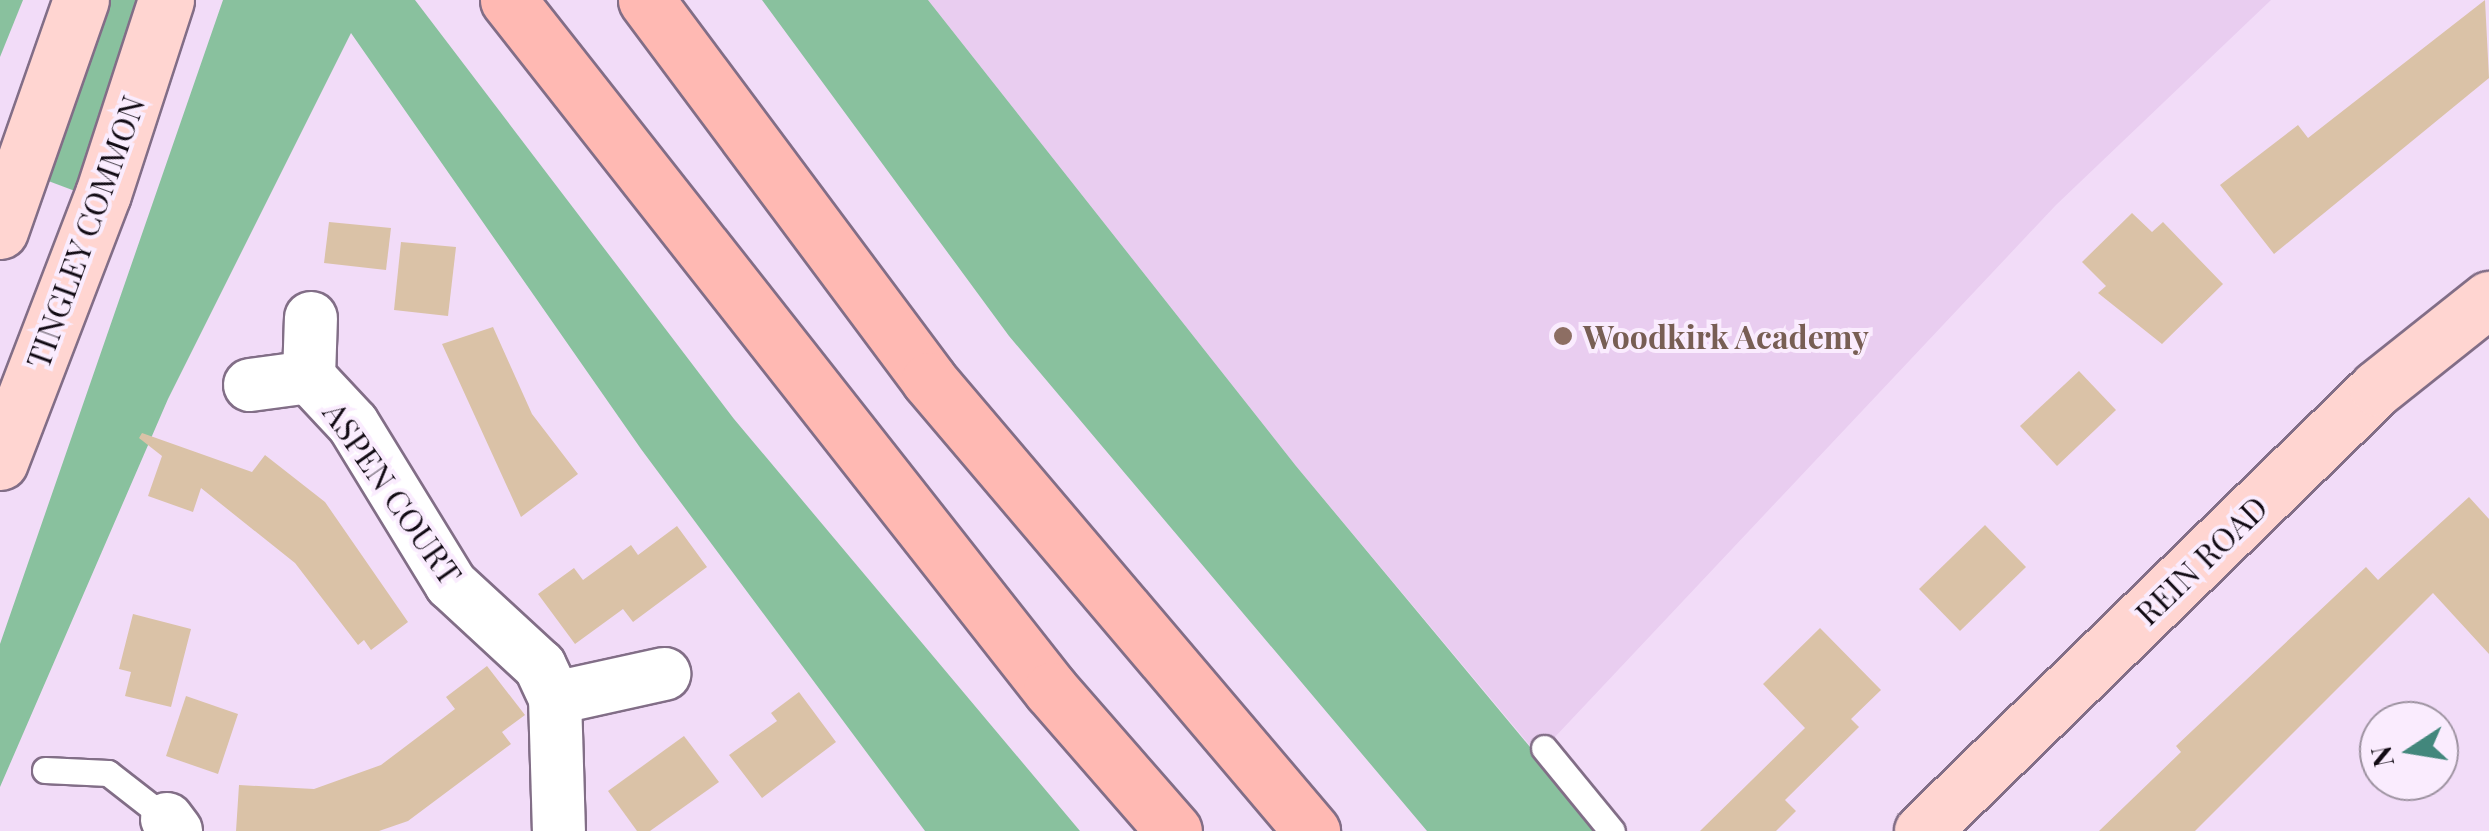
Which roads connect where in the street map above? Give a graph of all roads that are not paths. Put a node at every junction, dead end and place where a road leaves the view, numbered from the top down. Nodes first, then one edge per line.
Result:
1 (80, 0) edge
2 (166, 0) edge
3 (508, 0) edge
4 (646, 0) edge
5 (0, 231) edge
6 (2489, 300) edge
7 (311, 318) dead end
8 (309, 378) junction
9 (250, 385) dead end
10 (0, 462) edge
11 (664, 674) dead end
12 (555, 698) junction
13 (1544, 748) dead end
14 (44, 770) dead end
15 (171, 825) edge
16 (552, 830) edge
17 (1174, 831) edge
18 (1312, 831) edge
19 (1612, 831) edge
20 (1922, 831) edge

1 - 5 main road
2 - 10 main road, TINGLEY COMMON
3 - 17 highway
4 - 18 highway
6 - 20 main road, REIN ROAD
7 - 8 street, ASPEN COURT
8 - 9 street, ASPEN COURT
8 - 12 street, ASPEN COURT
11 - 12 street
12 - 16 street
13 - 19 lane
14 - 15 lane

